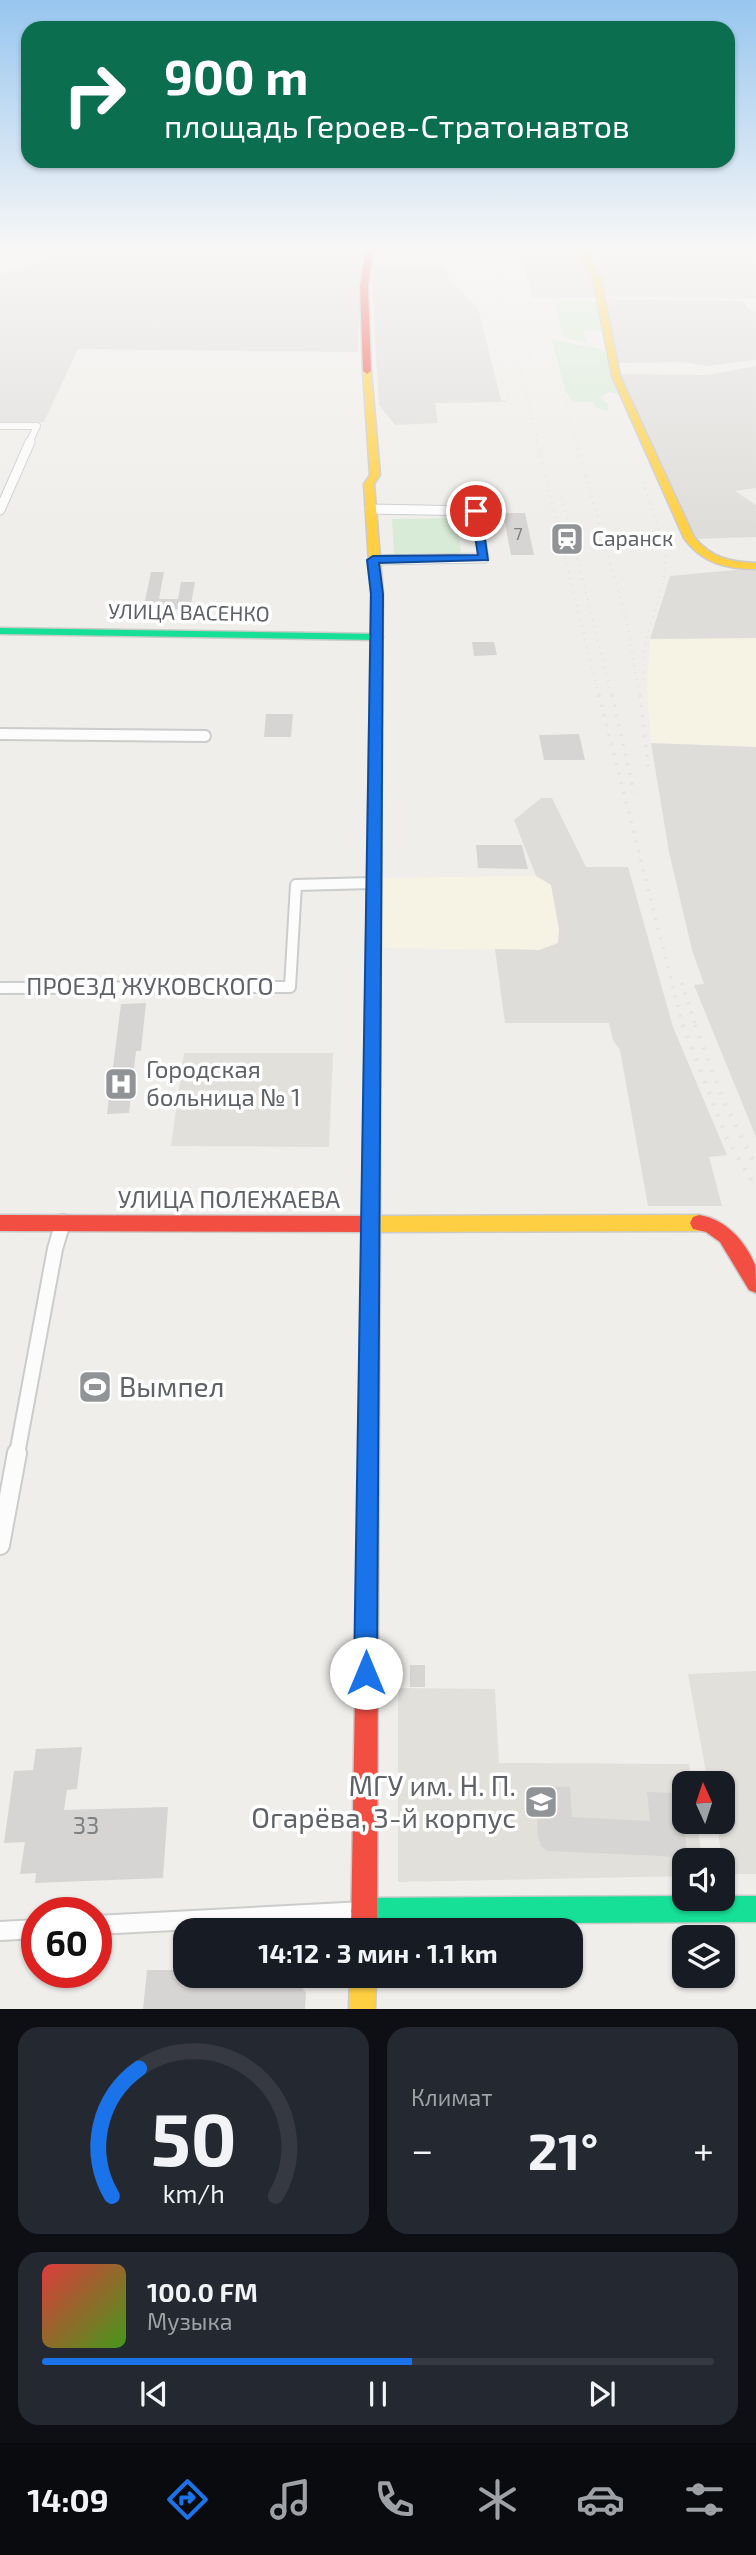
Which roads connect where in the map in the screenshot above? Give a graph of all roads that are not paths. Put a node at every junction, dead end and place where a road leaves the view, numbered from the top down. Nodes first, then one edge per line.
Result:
1 (367, 341) edge
2 (611, 341) edge
3 (0, 426) edge
4 (370, 509) junction
5 (0, 510) edge
6 (373, 560) junction
7 (756, 566) edge
8 (0, 631) edge
9 (377, 637) junction
10 (0, 734) edge
11 (205, 736) dead end
12 (372, 883) junction
13 (0, 988) edge
14 (63, 1222) junction
15 (0, 1223) edge
16 (368, 1224) junction
17 (756, 1284) edge
18 (0, 1545) edge
19 (756, 1909) edge
20 (364, 1918) edge
21 (462, 1918) edge
22 (173, 1925) edge
23 (112, 1926) edge
24 (21, 1930) edge
25 (0, 1931) edge
26 (363, 1988) edge
27 (362, 2009) edge

1 - 4 main road
2 - 7 main road
3 - 5 street
4 - 6 main road
4 - 6 street
6 - 9 main road
8 - 9 main road, УЛИЦА ВАСЕНКО
9 - 12 main road
10 - 11 street
12 - 13 street, ПРОЕЗД ЖУКОВСКОГО
12 - 16 main road
14 - 15 main road, УЛИЦА ПОЛЕЖАЕВА
14 - 16 main road, УЛИЦА ПОЛЕЖАЕВА
14 - 18 street
16 - 17 main road, УЛИЦА ПОЛЕЖАЕВА
16 - 20 main road
19 - 21 main road
22 - 23 street
24 - 25 street
26 - 27 main road

